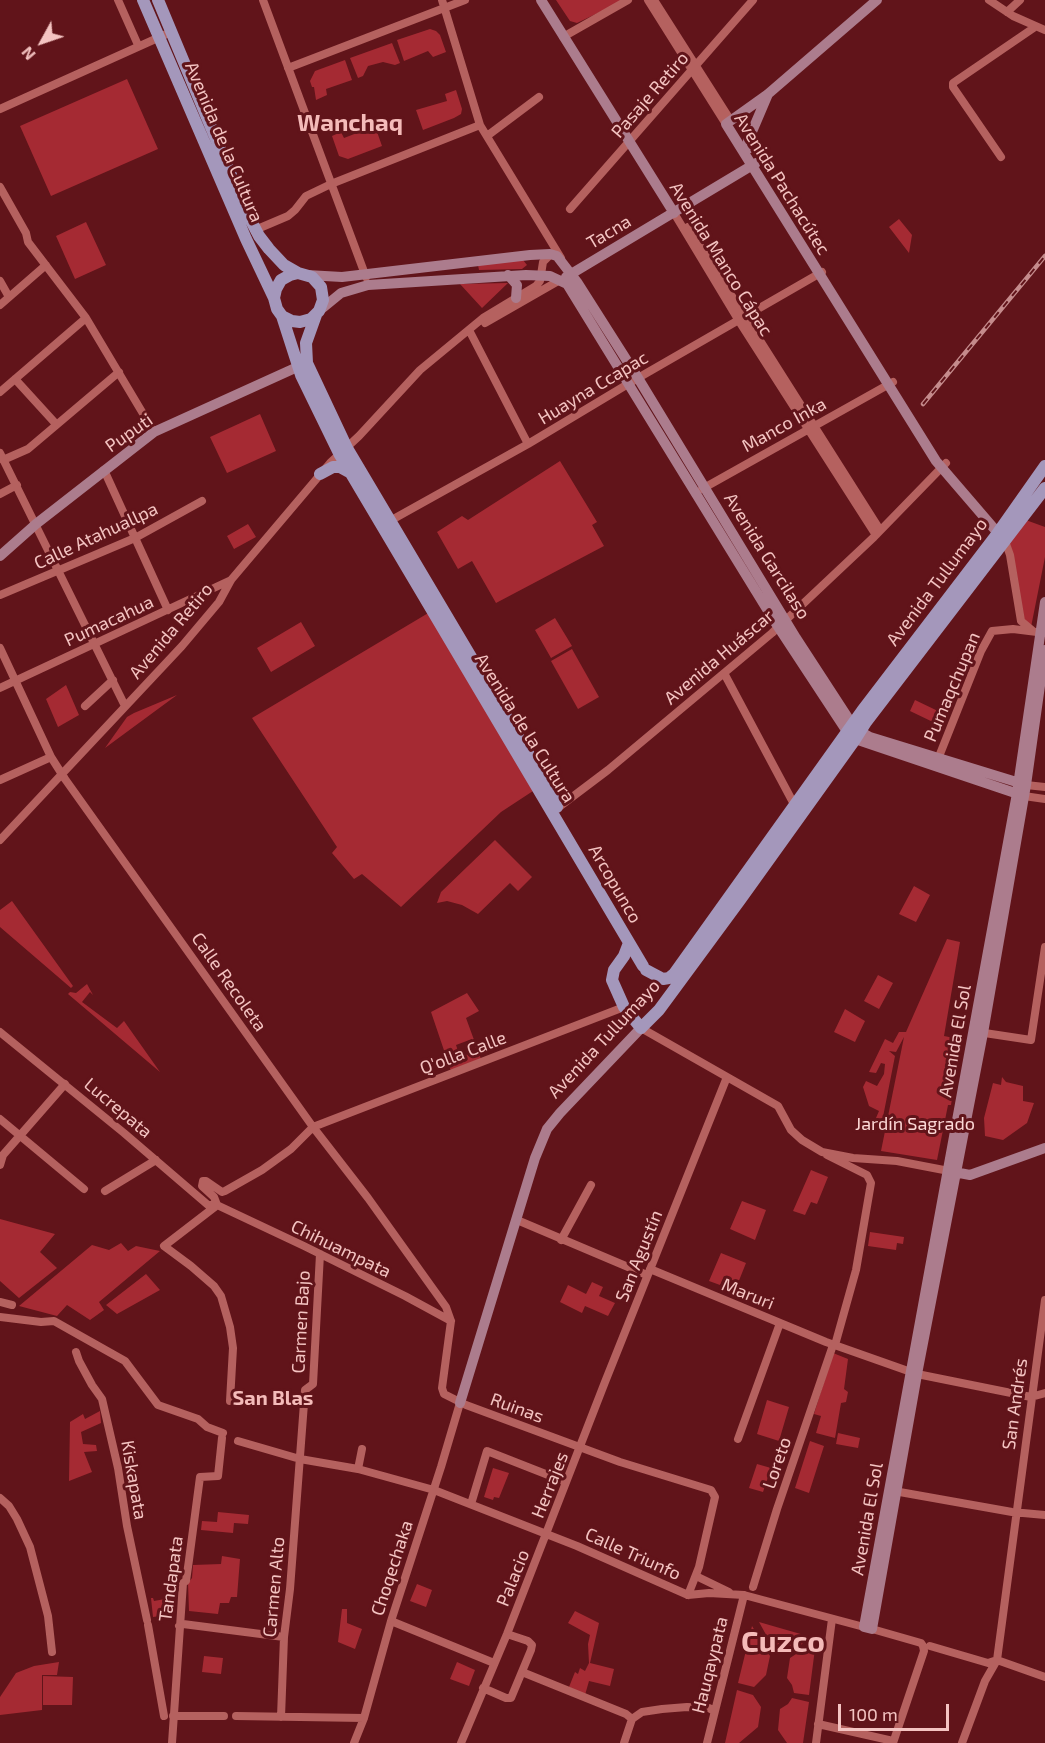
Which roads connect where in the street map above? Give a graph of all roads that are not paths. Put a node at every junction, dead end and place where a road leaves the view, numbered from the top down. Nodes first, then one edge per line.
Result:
1 (118, 0) edge
2 (143, 0) edge
3 (158, 0) edge
4 (263, 0) edge
5 (465, 0) edge
6 (541, 0) edge
7 (548, 0) edge
8 (628, 0) edge
9 (648, 0) edge
10 (654, 0) edge
11 (753, 0) edge
12 (877, 0) edge
13 (989, 0) edge
14 (1020, 0) edge
15 (443, 4) edge
16 (1007, 12) junction
17 (1035, 27) junction
18 (1045, 30) edge
19 (171, 32) junction
20 (566, 36) junction
21 (159, 37) junction
22 (138, 45) junction
23 (693, 67) junction
24 (288, 68) junction
25 (768, 94) junction
26 (539, 97) dead end
27 (0, 109) edge
28 (728, 122) junction
29 (480, 125) junction
30 (486, 136) junction
31 (632, 140) junction
32 (748, 149) junction
33 (1001, 157) dead end
34 (754, 164) junction
35 (331, 184) junction
36 (0, 187) edge
37 (570, 209) dead end
38 (676, 212) junction
39 (255, 230) junction
40 (556, 257) junction
41 (46, 265) junction
42 (821, 273) junction
43 (303, 274) junction
44 (572, 274) junction
45 (508, 275) junction
46 (541, 275) junction
47 (367, 279) junction
48 (558, 279) junction
49 (0, 281) edge
50 (9, 297) junction
51 (274, 298) junction
52 (516, 298) junction
53 (0, 305) edge
54 (318, 313) junction
55 (282, 316) junction
56 (86, 318) junction
57 (742, 319) junction
58 (478, 324) junction
59 (469, 330) junction
60 (300, 366) junction
61 (119, 372) junction
62 (15, 379) junction
63 (633, 380) junction
64 (890, 384) junction
65 (0, 392) edge
66 (56, 424) junction
67 (810, 427) junction
68 (154, 432) junction
69 (528, 444) junction
70 (344, 452) junction
71 (2, 457) edge
72 (943, 465) junction
73 (1045, 466) edge
74 (104, 470) junction
75 (320, 474) junction
76 (351, 474) junction
77 (17, 485) junction
78 (1045, 488) edge
79 (700, 490) junction
80 (0, 494) edge
81 (202, 501) dead end
82 (36, 524) junction
83 (385, 524) junction
84 (878, 532) junction
85 (1001, 534) junction
86 (135, 538) junction
87 (0, 555) edge
88 (59, 570) junction
89 (231, 580) junction
90 (0, 595) edge
91 (1045, 602) edge
92 (168, 610) junction
93 (1021, 621) junction
94 (782, 624) junction
95 (1012, 629) junction
96 (1040, 633) edge
97 (95, 644) junction
98 (0, 648) edge
99 (1045, 651) edge
100 (724, 673) junction
101 (15, 681) junction
102 (113, 681) junction
103 (0, 688) edge
104 (85, 706) dead end
105 (125, 706) junction
106 (855, 731) junction
107 (51, 757) junction
108 (938, 759) junction
109 (61, 773) junction
110 (0, 780) edge
111 (1045, 787) edge
112 (1021, 789) junction
113 (1045, 799) edge
114 (795, 806) junction
115 (555, 813) junction
116 (0, 840) edge
117 (629, 943) junction
118 (1045, 947) edge
119 (619, 963) junction
120 (644, 968) junction
121 (666, 1000) junction
122 (624, 1007) junction
123 (646, 1031) junction
124 (0, 1032) edge
125 (978, 1032) junction
126 (727, 1077) junction
127 (65, 1084) junction
128 (0, 1119) edge
129 (313, 1127) junction
130 (20, 1135) junction
131 (1045, 1148) edge
132 (822, 1152) junction
133 (156, 1160) junction
134 (0, 1166) edge
135 (952, 1172) junction
136 (591, 1185) dead end
137 (84, 1189) dead end
138 (105, 1191) dead end
139 (217, 1205) junction
140 (517, 1220) junction
141 (561, 1240) junction
142 (320, 1254) junction
143 (648, 1272) junction
144 (1045, 1300) edge
145 (0, 1302) edge
146 (12, 1305) dead end
147 (0, 1317) edge
148 (451, 1321) junction
149 (780, 1323) junction
150 (833, 1347) junction
151 (76, 1352) dead end
152 (914, 1373) junction
153 (1045, 1393) edge
154 (1031, 1396) junction
155 (230, 1401) dead end
156 (460, 1402) junction
157 (738, 1439) dead end
158 (237, 1442) dead end
159 (581, 1448) junction
160 (362, 1449) dead end
161 (300, 1460) junction
162 (358, 1468) junction
163 (566, 1482) junction
164 (434, 1490) junction
165 (893, 1491) junction
166 (715, 1497) joint
167 (0, 1498) edge
168 (471, 1504) junction
169 (1016, 1512) junction
170 (1045, 1515) edge
171 (547, 1534) junction
172 (696, 1576) junction
173 (753, 1587) dead end
174 (733, 1594) junction
175 (688, 1595) junction
176 (744, 1595) junction
177 (832, 1619) junction
178 (391, 1621) junction
179 (179, 1626) junction
180 (868, 1628) junction
181 (507, 1634) junction
182 (284, 1637) junction
183 (927, 1646) junction
184 (52, 1652) dead end
185 (997, 1660) junction
186 (494, 1663) junction
187 (522, 1672) junction
188 (1045, 1677) edge
189 (483, 1689) junction
190 (714, 1711) junction
191 (169, 1716) junction
192 (224, 1716) dead end
193 (236, 1716) dead end
194 (281, 1717) junction
195 (364, 1718) junction
196 (632, 1719) junction
197 (818, 1724) junction
198 (893, 1742) edge
199 (172, 1743) edge
200 (354, 1743) edge
201 (461, 1743) edge
202 (624, 1743) edge
203 (707, 1743) edge
204 (816, 1743) edge
205 (962, 1743) edge

1 - 22 street
2 - 21 main road, Avenida de la Cultura
3 - 19 main road, Avenida de la Cultura
4 - 24 street
5 - 15 street
6 - 20 street, Avenida Manco Cápac
7 - 20 street, Avenida Manco Cápac
8 - 20 street
9 - 23 street, Avenida Pachacútec
10 - 23 street, Avenida Pachacútec
11 - 23 street, Pasaje Retiro
12 - 25 street
13 - 16 street
14 - 16 street
15 - 24 street
15 - 29 street
16 - 17 street
17 - 18 street
17 - 33 street
19 - 21 street
19 - 39 main road, Avenida de la Cultura
20 - 31 street, Avenida Manco Cápac
21 - 22 street
21 - 51 main road, Avenida de la Cultura
22 - 27 street
23 - 28 street, Avenida Pachacútec
23 - 31 street, Pasaje Retiro
24 - 35 street
25 - 28 street
25 - 32 street
26 - 30 street
28 - 32 street, Avenida Pachacútec
28 - 34 street, Avenida Pachacútec
29 - 30 street
29 - 35 street
30 - 40 street
31 - 37 street, Pasaje Retiro
31 - 38 street, Avenida Manco Cápac
32 - 34 street, Avenida Pachacútec
34 - 38 street, Tacna
34 - 42 street, Avenida Pachacútec
35 - 39 street
35 - 47 street
36 - 41 street
38 - 44 street, Tacna
38 - 57 street, Avenida Manco Cápac
39 - 43 main road
40 - 44 street, Avenida Garcilaso
40 - 46 street, Tacna
40 - 47 street
41 - 50 street
41 - 56 street
42 - 57 street, Huayna Ccapac
42 - 64 street, Avenida Pachacútec
43 - 47 street
43 - 51 main road
43 - 54 main road
44 - 48 street, Tacna
44 - 63 street, Avenida Garcilaso
45 - 46 street
45 - 47 street
45 - 52 street
46 - 48 street
46 - 52 street, Tacna
47 - 54 street
48 - 58 street, Tacna
48 - 63 street, Avenida Garcilaso
49 - 50 street
50 - 53 street
51 - 55 main road
52 - 58 street, Tacna
54 - 55 main road
54 - 60 main road
55 - 60 main road, Avenida de la Cultura
56 - 61 street
56 - 62 street
57 - 63 street, Huayna Ccapac
57 - 67 street, Avenida Manco Cápac
58 - 59 street, Tacna
59 - 69 street
59 - 70 street, Tacna
60 - 68 street, Puputi
60 - 70 main road, Avenida de la Cultura
61 - 66 street
61 - 68 street
62 - 65 street
62 - 66 street
63 - 69 street, Huayna Ccapac
63 - 79 street, Avenida Garcilaso
64 - 67 street, Manco Inka
64 - 72 street, Avenida Pachacútec
66 - 71 street
67 - 79 street, Manco Inka
67 - 84 street, Avenida Manco Cápac
68 - 74 street, Puputi
69 - 83 street, Huayna Ccapac
70 - 75 street, Avenida Retiro
70 - 76 main road, Avenida de la Cultura
70 - 83 main road, Avenida de la Cultura
71 - 77 street
72 - 84 street, Avenida Huáscar
72 - 85 street, Avenida Pachacútec
72 - 85 street, Avenida Pachacútec
73 - 85 main road, Avenida Tullumayo
74 - 82 street, Puputi
74 - 86 street
75 - 76 main road
75 - 89 street, Avenida Retiro
76 - 83 main road, Avenida de la Cultura
77 - 80 street
77 - 82 street
78 - 85 main road, Avenida Tullumayo
79 - 94 street, Avenida Garcilaso
81 - 86 street, Calle Atahuallpa
82 - 87 street, Puputi
82 - 88 street
83 - 115 main road, Avenida de la Cultura
84 - 94 street, Avenida Huáscar
85 - 93 street
85 - 106 main road, Avenida Tullumayo
86 - 88 street, Calle Atahuallpa
86 - 92 street
88 - 90 street, Calle Atahuallpa
88 - 97 street
89 - 92 street, Pumacahua
89 - 105 street, Avenida Retiro
91 - 96 street, Avenida El Sol
92 - 97 street, Pumacahua
93 - 95 street
93 - 96 street
94 - 100 street, Avenida Huáscar
94 - 106 street, Avenida Garcilaso
95 - 96 street
95 - 108 street, Pumaqchupan
96 - 112 street, Avenida El Sol
97 - 101 street, Pumacahua
97 - 102 street
98 - 101 street, Calle Recoleta
99 - 112 street, Avenida El Sol
100 - 114 street
100 - 115 street, Avenida Huáscar
101 - 103 street, Pumacahua
101 - 107 street, Calle Recoleta
102 - 104 street
102 - 105 street
105 - 109 street, Avenida Retiro
106 - 108 street, Avenida Garcilaso
106 - 112 street, Avenida Garcilaso
106 - 114 main road, Avenida Tullumayo
106 - 121 main road, Avenida Tullumayo
107 - 109 street, Calle Recoleta
107 - 110 street
108 - 112 street, Avenida Garcilaso
109 - 116 street, Avenida Retiro
109 - 129 street, Calle Recoleta
111 - 112 street, Avenida Garcilaso
112 - 113 street, Avenida Garcilaso
112 - 125 street, Avenida El Sol
114 - 120 main road, Avenida Tullumayo
115 - 117 main road, Arcopunco
117 - 119 main road
117 - 120 main road, Arcopunco
118 - 125 street
119 - 120 main road
119 - 122 main road
120 - 121 main road, Arcopunco
121 - 123 main road, Avenida Tullumayo
122 - 123 main road
122 - 129 street, Q'olla Calle
123 - 126 street
123 - 140 street, Avenida Tullumayo
124 - 127 street, Lucrepata
125 - 135 street, Avenida El Sol
126 - 132 street, Loreto
126 - 143 street, San Agustín
127 - 130 street
127 - 133 street, Lucrepata
128 - 130 street
129 - 139 street
129 - 148 street, Calle Recoleta
130 - 134 street
130 - 137 street
131 - 135 street
132 - 135 street
132 - 150 street, Loreto
133 - 138 street
133 - 139 street, Lucrepata
135 - 152 street, Avenida El Sol
136 - 141 street
139 - 142 street, Chihuampata
139 - 155 street
140 - 141 street, Maruri
140 - 156 street, Avenida Tullumayo
141 - 143 street, Maruri
142 - 148 street, Chihuampata
142 - 161 street, Carmen Bajo
143 - 149 street, Maruri
143 - 159 street, San Agustín
144 - 154 street, San Andrés
145 - 146 street
147 - 179 street, Tandapata
148 - 156 street, Ruinas
149 - 150 street, Maruri
149 - 157 street
150 - 152 street, Maruri
150 - 173 street, Loreto
151 - 191 street, Kiskapata
152 - 154 street, Maruri
152 - 165 street, Avenida El Sol
153 - 154 street
154 - 169 street, San Andrés
156 - 159 street, Ruinas
156 - 164 street, Choqechaka
158 - 161 street, Calle Triunfo
159 - 163 street, Herrajes
159 - 166 street, Ruinas
160 - 162 street
161 - 162 street, Calle Triunfo
161 - 182 street, Carmen Alto
162 - 164 street, Calle Triunfo
163 - 168 street
163 - 171 street, Herrajes
164 - 168 street, Calle Triunfo
164 - 178 street, Choqechaka
165 - 169 street
165 - 180 street, Avenida El Sol
166 - 172 street, Calle Triunfo
167 - 184 street
168 - 171 street, Calle Triunfo
169 - 170 street
169 - 185 street, San Andrés
171 - 175 street, Calle Triunfo
171 - 181 street, Palacio
172 - 174 street
172 - 175 street, Calle Triunfo
174 - 175 street
174 - 176 street, Hauqaypata
176 - 177 street, Hauqaypata
176 - 190 street, Hauqaypata
177 - 180 street, Hauqaypata
177 - 197 street
178 - 186 street
178 - 195 street, Choqechaka
179 - 182 street
179 - 191 street, Tandapata
180 - 183 street, Hauqaypata
181 - 186 street, Palacio
181 - 187 street
182 - 194 street, Carmen Alto
183 - 185 street, Hauqaypata
183 - 198 street
185 - 188 street, Hauqaypata
185 - 205 street
186 - 189 street, Palacio
187 - 189 street
187 - 196 street
189 - 201 street
190 - 196 street
190 - 203 street, Hauqaypata
191 - 192 street
191 - 199 street, Tandapata
193 - 194 street
194 - 195 street
195 - 200 street, Choqechaka
196 - 202 street
197 - 198 street
197 - 204 street

